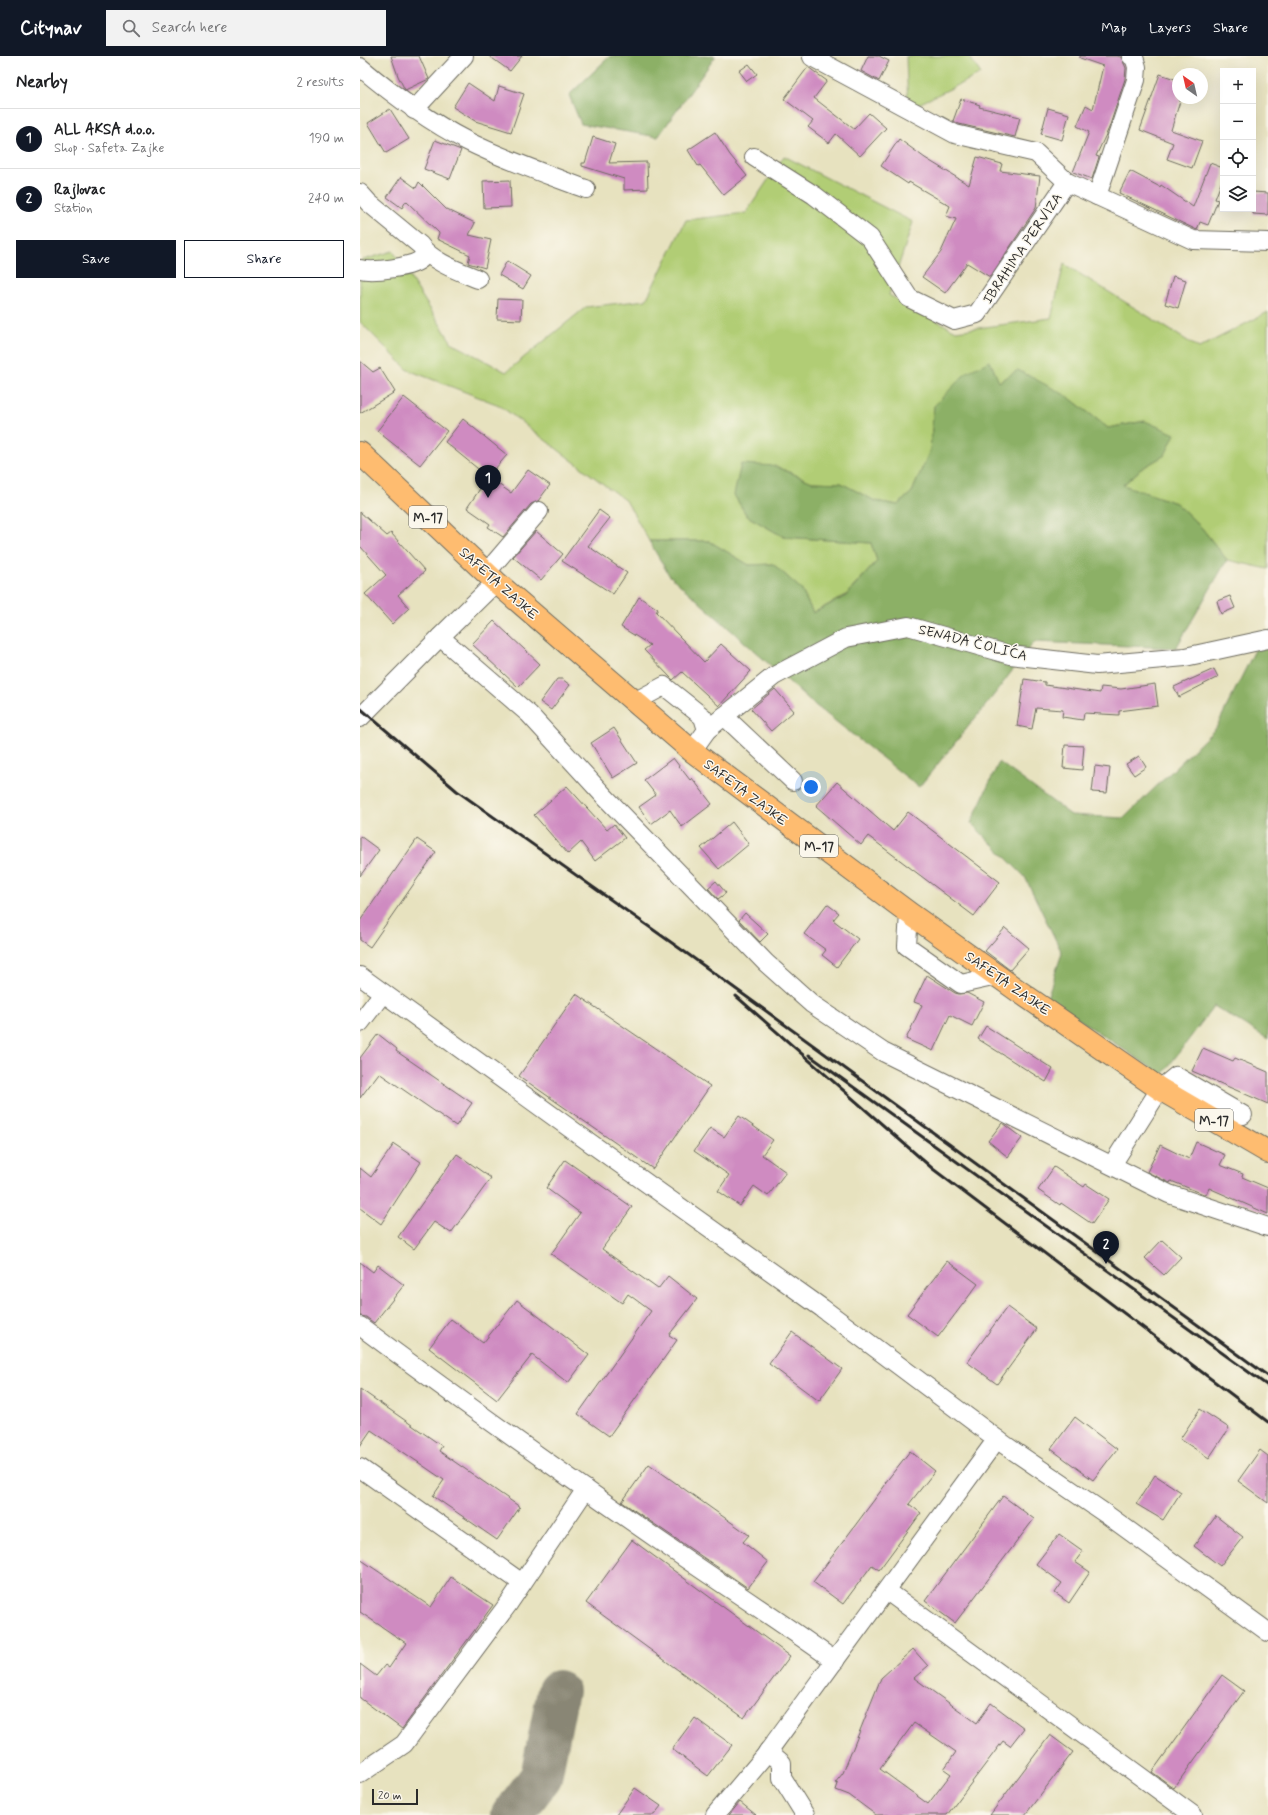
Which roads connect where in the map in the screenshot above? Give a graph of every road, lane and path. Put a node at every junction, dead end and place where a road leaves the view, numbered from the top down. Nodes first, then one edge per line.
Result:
1 (464, 56) edge
2 (1131, 56) edge
3 (812, 57) edge
4 (360, 67) edge
5 (414, 110) junction
6 (754, 157) dead end
7 (1067, 182) junction
8 (586, 189) dead end
9 (360, 193) edge
10 (1097, 196) junction
11 (1268, 242) edge
12 (425, 252) junction
13 (360, 269) edge
14 (478, 279) dead end
15 (360, 453) edge
16 (539, 511) dead end
17 (491, 578) junction
18 (440, 637) junction
19 (1268, 639) edge
20 (634, 702) junction
21 (724, 716) junction
22 (360, 718) edge
23 (708, 730) junction
24 (692, 751) junction
25 (793, 781) dead end
26 (360, 976) edge
27 (382, 993) junction
28 (360, 1023) edge
29 (1160, 1089) junction
30 (1243, 1115) dead end
31 (1268, 1152) edge
32 (1112, 1165) junction
33 (1268, 1228) edge
34 (360, 1326) edge
35 (997, 1440) junction
36 (360, 1468) edge
37 (586, 1489) junction
38 (522, 1583) junction
39 (887, 1591) junction
40 (1268, 1632) edge
41 (835, 1661) junction
42 (768, 1751) junction
43 (360, 1774) edge
44 (715, 1815) edge
45 (805, 1815) edge
46 (1193, 1815) edge

1 - 5 street
2 - 10 street
3 - 7 street, IBRAHIMA PERVIZA
4 - 5 street
5 - 8 street
6 - 7 street, IBRAHIMA PERVIZA
7 - 10 street, IBRAHIMA PERVIZA
9 - 12 street
10 - 11 street, IBRAHIMA PERVIZA
12 - 13 street
12 - 14 street
15 - 17 main road, SAFETA ZAJKE / M-17
16 - 17 street
17 - 18 street
17 - 20 main road, SAFETA ZAJKE / M-17
18 - 22 street
18 - 32 street
19 - 21 street, SENADA ČOLIĆA
20 - 23 street
20 - 24 main road, SAFETA ZAJKE / M-17
21 - 23 street, SENADA ČOLIĆA
21 - 25 street
23 - 24 street, SENADA ČOLIĆA
24 - 29 main road, SAFETA ZAJKE / M-17
26 - 27 street
27 - 28 street
27 - 35 street
29 - 30 street
29 - 31 main road, SAFETA ZAJKE / M-17
29 - 32 street
32 - 33 street
34 - 37 street
35 - 39 street
35 - 40 street
36 - 38 street
37 - 38 street
37 - 41 street
38 - 43 street
39 - 41 street
39 - 46 street
41 - 42 street
42 - 44 street
42 - 45 street

